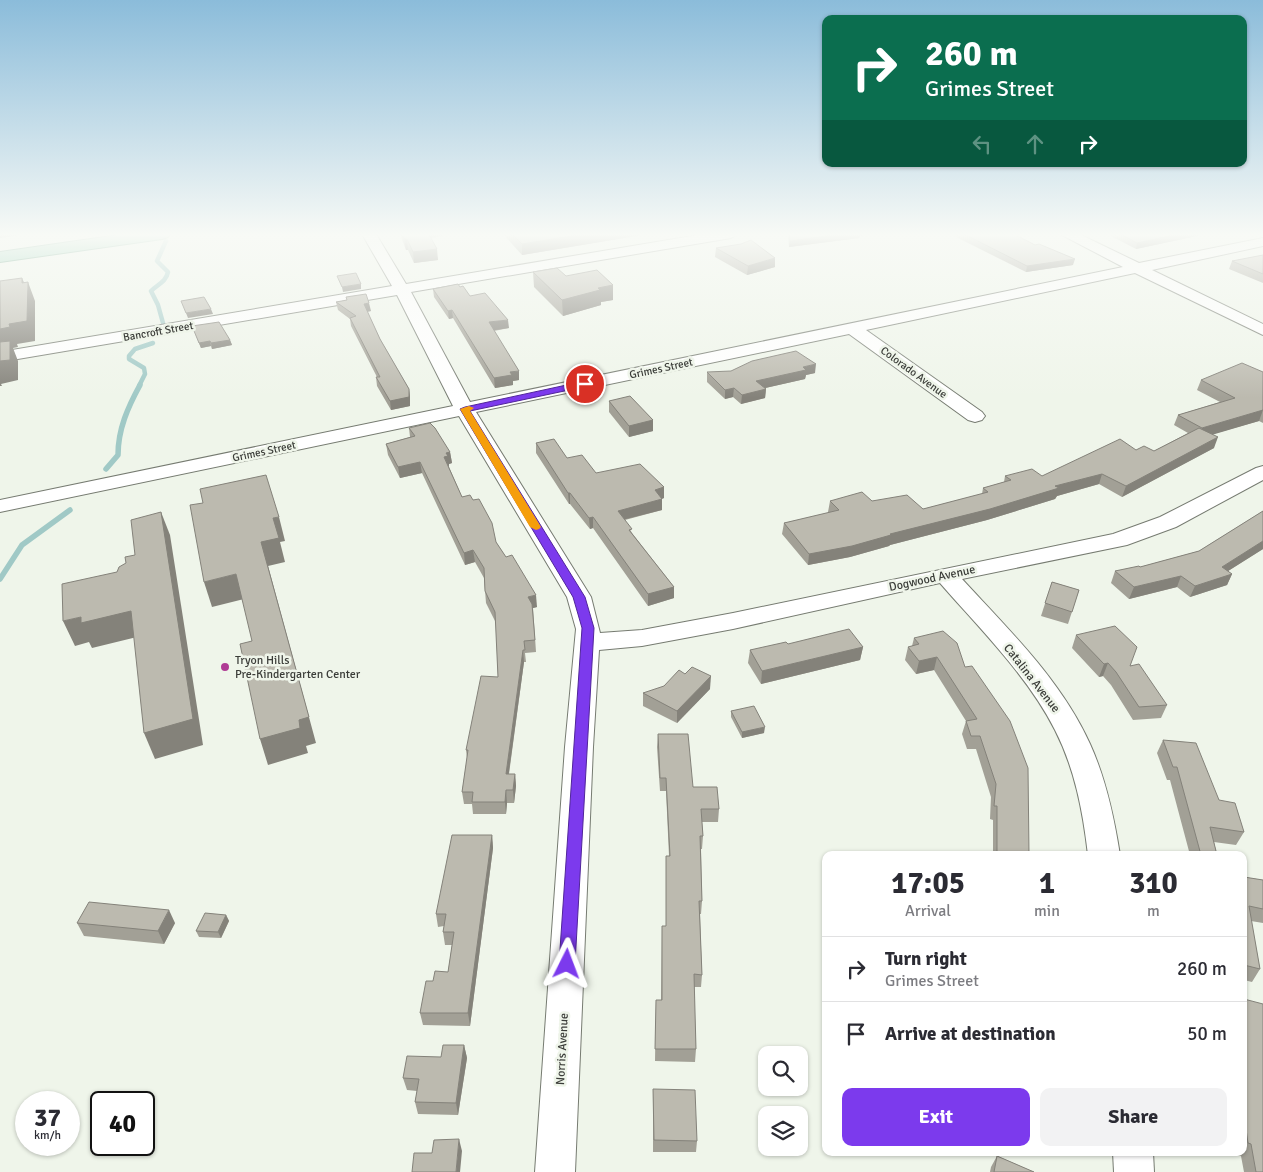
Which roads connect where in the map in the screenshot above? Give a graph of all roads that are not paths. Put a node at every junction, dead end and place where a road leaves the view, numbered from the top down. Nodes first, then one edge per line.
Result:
1 (410, 289) edge
2 (1042, 289) edge
3 (1178, 289) edge
4 (402, 290) junction
5 (852, 328) junction
6 (1263, 330) edge
7 (0, 357) edge
8 (465, 409) junction
9 (975, 416) dead end
10 (1263, 472) edge
11 (0, 506) edge
12 (945, 575) junction
13 (588, 642) junction
14 (1103, 851) edge
15 (1133, 1156) edge
16 (555, 1172) edge
17 (1134, 1172) edge

1 - 4 street, Bancroft Street
2 - 5 street, Grimes Street
3 - 6 street
4 - 7 street, Bancroft Street
4 - 8 street, Norris Avenue
5 - 8 street, Grimes Street
5 - 9 street, Colorado Avenue
8 - 11 street, Grimes Street
8 - 13 street, Norris Avenue
10 - 12 street, Dogwood Avenue
12 - 13 street, Dogwood Avenue
12 - 14 street, Catalina Avenue
13 - 16 street, Norris Avenue
15 - 17 street

